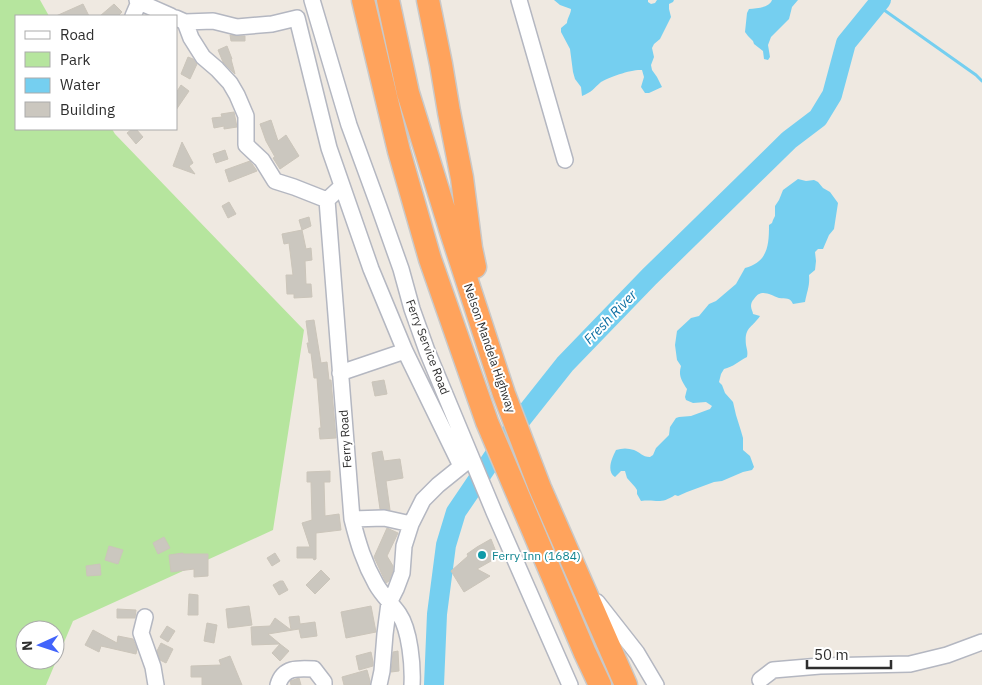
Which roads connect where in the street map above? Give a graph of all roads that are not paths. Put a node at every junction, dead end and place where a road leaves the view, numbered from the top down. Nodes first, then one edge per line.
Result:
1 (312, 0) edge
2 (363, 0) edge
3 (388, 0) edge
4 (428, 0) edge
5 (519, 0) edge
6 (138, 1) edge
7 (132, 15) edge
8 (169, 15) edge
9 (178, 19) edge
10 (565, 160) dead end
11 (342, 186) junction
12 (327, 200) junction
13 (405, 351) junction
14 (494, 366) junction
15 (340, 373) junction
16 (466, 462) junction
17 (352, 520) junction
18 (412, 524) junction
19 (582, 583) junction
20 (389, 603) junction
21 (144, 617) dead end
22 (982, 642) edge
23 (760, 680) dead end
24 (156, 685) edge
25 (278, 685) edge
26 (324, 685) edge
27 (378, 685) edge
28 (412, 685) edge
29 (570, 685) edge
30 (600, 685) edge
31 (626, 685) edge
32 (656, 685) edge

1 - 16 street, Ferry Service Road
2 - 30 highway
3 - 14 highway, Nelson Mandela Highway
4 - 14 highway
5 - 10 street
6 - 7 street
6 - 8 street
9 - 11 street
9 - 12 street
11 - 12 street
11 - 13 street
12 - 15 street, Ferry Road
13 - 15 street
13 - 16 street
14 - 19 highway, Nelson Mandela Highway
15 - 17 street, Ferry Road
16 - 18 street
16 - 29 street, Ferry Service Road
17 - 18 street
17 - 20 street, Ferry Road
18 - 20 street
19 - 31 highway, Nelson Mandela Highway
19 - 32 street
20 - 27 street
20 - 28 street, Ferry Road
21 - 24 street
22 - 23 street
25 - 26 street

